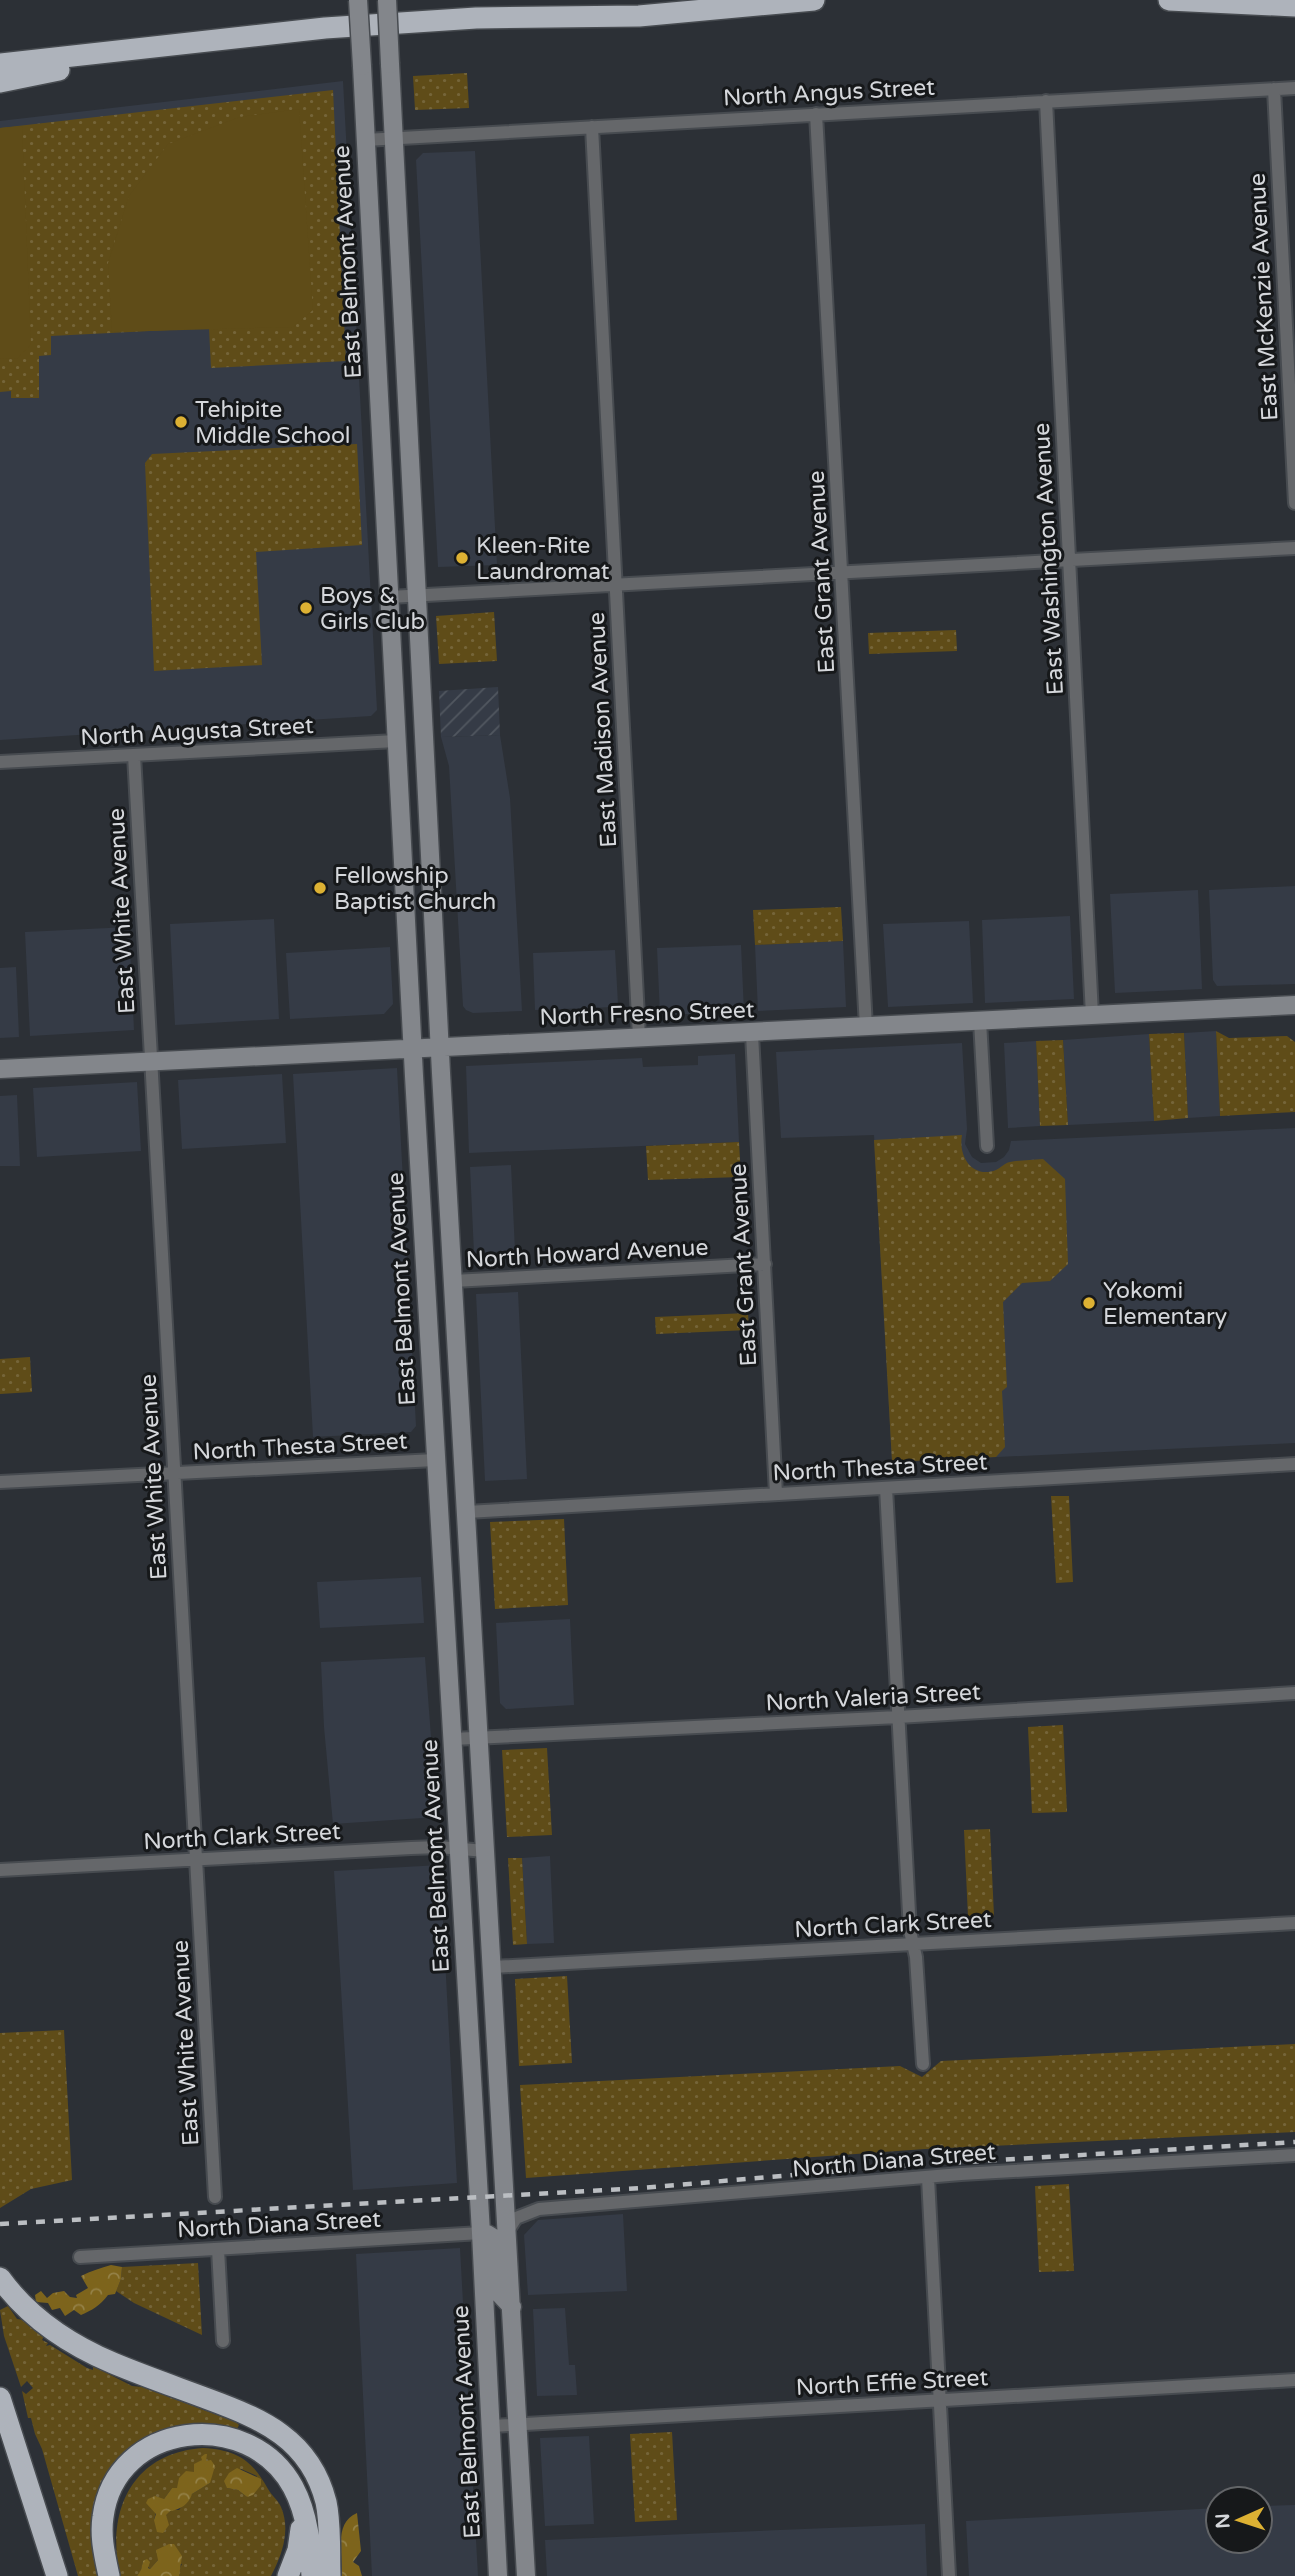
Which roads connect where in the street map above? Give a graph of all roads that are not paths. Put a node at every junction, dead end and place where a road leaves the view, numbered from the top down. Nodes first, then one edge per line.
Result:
1 (358, 0) edge
2 (387, 0) edge
3 (814, 0) edge
4 (1169, 0) edge
5 (1295, 6) edge
6 (174, 46) junction
7 (0, 64) edge
8 (0, 82) edge
9 (1295, 88) edge
10 (1273, 89) junction
11 (1046, 101) junction
12 (816, 114) junction
13 (592, 127) junction
14 (394, 138) junction
15 (365, 140) junction
16 (1290, 318) edge
17 (1295, 503) edge
18 (1295, 548) edge
19 (1069, 560) junction
20 (842, 572) junction
21 (615, 584) junction
22 (417, 594) junction
23 (389, 597) junction
24 (396, 741) junction
25 (134, 755) junction
26 (0, 762) edge
27 (1295, 1006) edge
28 (1092, 1015) junction
29 (980, 1021) junction
30 (866, 1027) junction
31 (752, 1034) junction
32 (639, 1037) junction
33 (440, 1047) junction
34 (413, 1048) junction
35 (151, 1061) junction
36 (0, 1069) edge
37 (987, 1146) dead end
38 (765, 1264) junction
39 (453, 1282) junction
40 (435, 1460) junction
41 (1295, 1464) edge
42 (174, 1474) junction
43 (0, 1482) edge
44 (886, 1488) junction
45 (776, 1494) junction
46 (467, 1511) junction
47 (1295, 1693) edge
48 (898, 1717) junction
49 (480, 1738) junction
50 (453, 1739) junction
51 (459, 1848) junction
52 (485, 1851) junction
53 (196, 1858) junction
54 (0, 1870) edge
55 (1295, 1923) edge
56 (913, 1944) junction
57 (493, 1967) junction
58 (923, 2064) dead end
59 (1295, 2155) edge
60 (928, 2178) junction
61 (215, 2197) dead end
62 (507, 2232) junction
63 (481, 2233) junction
64 (218, 2249) junction
65 (80, 2256) dead end
66 (0, 2278) edge
67 (512, 2307) junction
68 (223, 2341) dead end
69 (1295, 2380) edge
70 (0, 2398) edge
71 (940, 2401) junction
72 (517, 2425) junction
73 (491, 2426) junction
74 (298, 2496) junction
75 (57, 2576) edge
76 (109, 2576) edge
77 (288, 2576) edge
78 (312, 2576) edge
79 (330, 2576) edge
80 (498, 2576) edge
81 (526, 2576) edge
82 (949, 2576) edge

1 - 15 main road, East Belmont Avenue, bridge
2 - 14 main road, bridge
3 - 6 highway
4 - 5 highway
6 - 7 highway
6 - 8 highway
9 - 10 street, North Angus Street
10 - 11 street, North Angus Street
10 - 16 street, East McKenzie Avenue
11 - 12 street, North Angus Street
11 - 19 street, East Washington Avenue
12 - 13 street, North Angus Street
12 - 20 street, East Grant Avenue
13 - 14 street, North Angus Street
13 - 21 street, East Madison Avenue
14 - 15 street, North Angus Street
14 - 22 main road
15 - 23 main road, East Belmont Avenue
16 - 17 street, East McKenzie Avenue
18 - 19 street
19 - 20 street
19 - 28 street, East Washington Avenue
20 - 21 street
20 - 30 street, East Grant Avenue
21 - 22 street
21 - 32 street, East Madison Avenue
22 - 23 street
22 - 33 main road
23 - 24 main road, East Belmont Avenue
24 - 25 street, North Augusta Street
24 - 34 main road, East Belmont Avenue
25 - 26 street, North Augusta Street
25 - 35 street, East White Avenue
27 - 28 main road, North Fresno Street
28 - 29 main road, North Fresno Street
29 - 30 main road, North Fresno Street
29 - 37 street
30 - 31 main road, North Fresno Street
31 - 32 main road, North Fresno Street
31 - 38 street, East Grant Avenue
32 - 33 main road, North Fresno Street
33 - 34 main road, North Fresno Street
33 - 39 main road
34 - 35 main road, North Fresno Street
34 - 40 main road, East Belmont Avenue
35 - 36 main road, North Fresno Street
35 - 42 street, East White Avenue
38 - 39 street, North Howard Avenue
38 - 45 street, East Grant Avenue
39 - 46 main road
40 - 42 street, North Thesta Street
40 - 50 main road, East Belmont Avenue
41 - 44 street, North Thesta Street
42 - 43 street, North Thesta Street
42 - 53 street, East White Avenue
44 - 45 street, North Thesta Street
44 - 48 street
45 - 46 street, North Thesta Street
46 - 49 main road
47 - 48 street, North Valeria Street
48 - 49 street, North Valeria Street
48 - 56 street
49 - 50 street, North Valeria Street
49 - 52 main road
50 - 51 main road, East Belmont Avenue
51 - 52 street, North Clark Street
51 - 53 street, North Clark Street
51 - 63 main road, East Belmont Avenue
52 - 57 main road
53 - 54 street, North Clark Street
53 - 61 street, East White Avenue
55 - 56 street, North Clark Street
56 - 57 street, North Clark Street
56 - 58 street
57 - 62 main road
59 - 60 street, North Diana Street
60 - 62 street, North Diana Street
60 - 71 street
62 - 67 main road
63 - 64 street, North Diana Street
63 - 67 main road
63 - 73 main road, East Belmont Avenue
64 - 65 street, North Diana Street
64 - 68 street
66 - 79 highway
67 - 72 main road
69 - 71 street, North Effie Street
70 - 75 highway
71 - 72 street, North Effie Street
71 - 82 street
72 - 73 street, North Effie Street
72 - 81 main road
73 - 80 main road, East Belmont Avenue
74 - 76 highway
74 - 77 highway
74 - 78 highway

